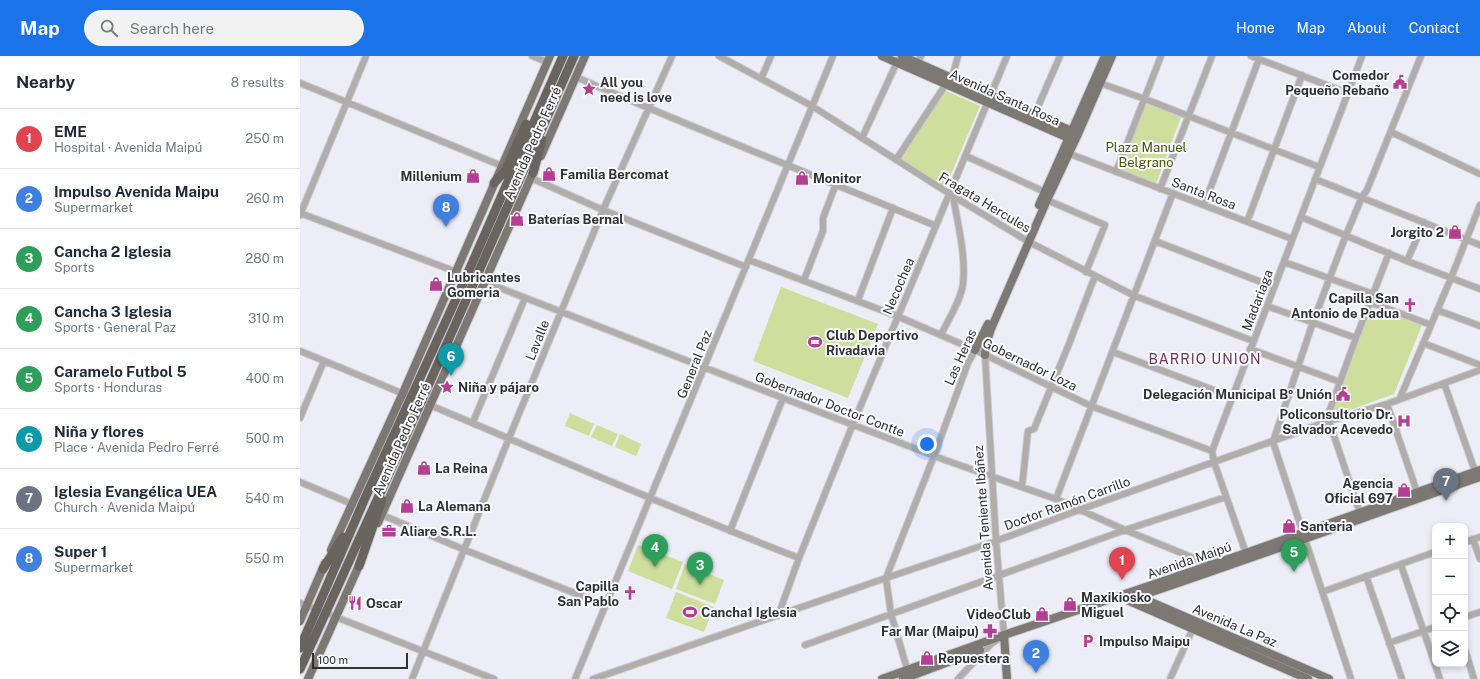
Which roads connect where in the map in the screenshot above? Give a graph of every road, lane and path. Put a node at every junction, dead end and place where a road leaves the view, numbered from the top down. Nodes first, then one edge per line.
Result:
1 (366, 56) edge
2 (532, 56) edge
3 (563, 56) edge
4 (574, 56) edge
5 (585, 56) edge
6 (672, 56) edge
7 (719, 56) edge
8 (771, 56) edge
9 (833, 56) edge
10 (882, 56) edge
11 (958, 56) edge
12 (1007, 56) edge
13 (1060, 56) edge
14 (1105, 56) edge
15 (1112, 56) edge
16 (1161, 56) edge
17 (1212, 56) edge
18 (1251, 56) edge
19 (1362, 56) edge
20 (1421, 56) edge
21 (899, 58) edge
22 (549, 59) edge
23 (919, 59) edge
24 (1259, 59) junction
25 (559, 65) junction
26 (568, 70) junction
27 (1302, 75) junction
28 (576, 77) junction
29 (761, 79) junction
30 (949, 81) junction
31 (1097, 82) junction
32 (300, 83) edge
33 (1348, 93) junction
34 (990, 99) junction
35 (1145, 99) junction
36 (347, 102) junction
37 (812, 106) junction
38 (648, 108) junction
39 (1189, 116) junction
40 (1033, 118) junction
41 (1232, 132) junction
42 (1391, 132) junction
43 (1074, 136) junction
44 (862, 138) junction
45 (1275, 149) junction
46 (1066, 153) junction
47 (966, 156) junction
48 (896, 160) junction
49 (788, 165) junction
50 (502, 166) junction
51 (1319, 167) junction
52 (1116, 172) junction
53 (1480, 174) edge
54 (532, 176) junction
55 (1315, 179) junction
56 (494, 183) junction
57 (836, 184) junction
58 (1160, 188) junction
59 (1173, 194) junction
60 (951, 195) junction
61 (1046, 196) junction
62 (1362, 197) junction
63 (1204, 205) junction
64 (1480, 205) edge
65 (893, 208) junction
66 (603, 210) junction
67 (300, 214) edge
68 (1301, 217) junction
69 (1247, 222) junction
70 (1424, 222) junction
71 (936, 226) junction
72 (1346, 235) junction
73 (1292, 239) junction
74 (1027, 240) junction
75 (1466, 240) junction
76 (1155, 241) junction
77 (1480, 245) edge
78 (1389, 253) junction
79 (749, 260) junction
80 (1407, 261) junction
81 (1284, 262) junction
82 (746, 267) junction
83 (457, 272) junction
84 (1086, 272) junction
85 (1095, 276) junction
86 (471, 277) junction
87 (1451, 278) junction
88 (1330, 279) junction
89 (804, 280) junction
90 (485, 282) junction
91 (1274, 287) junction
92 (1480, 289) edge
93 (1373, 294) junction
94 (1135, 296) junction
95 (525, 298) junction
96 (858, 300) junction
97 (1370, 302) junction
98 (1267, 306) junction
99 (1437, 310) junction
100 (561, 312) junction
101 (897, 316) junction
102 (1313, 322) junction
103 (1431, 324) junction
104 (1480, 326) edge
105 (941, 335) junction
106 (1356, 338) junction
107 (1253, 341) junction
108 (1423, 344) junction
109 (1250, 349) junction
110 (975, 350) junction
111 (300, 351) edge
112 (1113, 352) junction
113 (985, 355) junction
114 (324, 361) junction
115 (1480, 365) edge
116 (1297, 366) junction
117 (705, 368) junction
118 (1480, 370) edge
119 (1340, 382) junction
120 (1444, 383) junction
121 (1052, 386) junction
122 (403, 393) junction
123 (1232, 397) junction
124 (416, 398) junction
125 (782, 398) junction
126 (1400, 398) junction
127 (431, 404) junction
128 (1387, 404) junction
129 (1092, 406) junction
130 (300, 418) edge
131 (473, 422) junction
132 (1329, 422) junction
133 (853, 424) junction
134 (509, 438) junction
135 (1273, 442) junction
136 (1212, 450) junction
137 (398, 454) junction
138 (934, 456) junction
139 (1214, 462) junction
140 (1478, 474) edge
141 (993, 477) junction
142 (300, 482) edge
143 (1022, 486) junction
144 (1418, 495) junction
145 (1226, 497) junction
146 (365, 498) junction
147 (650, 498) junction
148 (1056, 499) junction
149 (352, 504) junction
150 (1079, 510) junction
151 (382, 515) junction
152 (1361, 515) junction
153 (1125, 530) junction
154 (730, 531) junction
155 (1303, 535) junction
156 (1480, 537) edge
157 (1473, 539) junction
158 (996, 541) junction
159 (1468, 541) edge
160 (465, 550) junction
161 (1246, 553) junction
162 (1432, 555) edge
163 (799, 558) junction
164 (1480, 559) edge
165 (1211, 565) junction
166 (1401, 565) junction
167 (359, 566) junction
168 (323, 569) junction
169 (999, 574) junction
170 (1366, 576) junction
171 (886, 578) junction
172 (1322, 592) junction
173 (1132, 596) junction
174 (304, 604) edge
175 (605, 605) junction
176 (321, 610) junction
177 (1480, 612) edge
178 (891, 614) junction
179 (336, 616) junction
180 (778, 616) junction
181 (1468, 616) edge
182 (300, 621) edge
183 (1195, 625) junction
184 (1432, 628) edge
185 (1424, 631) junction
186 (1004, 638) junction
187 (1390, 643) junction
188 (805, 645) dead end
189 (988, 647) junction
190 (300, 648) edge
191 (423, 651) junction
192 (1468, 660) edge
193 (300, 669) edge
194 (907, 675) edge
195 (308, 679) edge
196 (412, 679) edge
197 (494, 679) edge
198 (575, 679) edge
199 (593, 679) edge
200 (882, 679) edge
201 (958, 679) edge
202 (1007, 679) edge
203 (1170, 679) edge
204 (1308, 679) edge
205 (1329, 679) edge
206 (1351, 679) edge
207 (1402, 679) edge
208 (1440, 679) edge
209 (1474, 679) edge

1 - 36 street
2 - 22 street
3 - 25 highway, Avenida Pedro Ferré
4 - 26 highway, Avenida Pedro Ferré
5 - 28 main road, Avenida Pedro Ferré
6 - 38 street, Lavalle
7 - 29 street, Fragata Hercules
8 - 29 street
9 - 37 street, General Paz
10 - 21 main road, Avenida Santa Rosa
11 - 30 street
12 - 34 street, Necochea
13 - 40 street
14 - 31 main road, Las Heras
15 - 31 main road, Las Heras
16 - 35 street
17 - 39 street
18 - 24 street
19 - 33 street, Madariaga
20 - 42 street
21 - 23 main road, Avenida Santa Rosa
21 - 30 main road, Avenida Santa Rosa
21 - 44 street
22 - 50 main road, Avenida Pedro Ferré
23 - 30 main road, Avenida Santa Rosa
24 - 27 street
24 - 41 street
25 - 56 highway
25 - 86 highway, Avenida Pedro Ferré
26 - 54 highway
26 - 86 highway, Avenida Pedro Ferré
27 - 33 street
27 - 45 street
28 - 38 street
28 - 54 main road, Avenida Pedro Ferré
29 - 37 street, Fragata Hercules
30 - 34 main road, Avenida Santa Rosa
30 - 48 street
31 - 35 street
31 - 43 main road, Las Heras
32 - 36 street
33 - 51 street, Madariaga
34 - 40 main road, Avenida Santa Rosa
34 - 47 street, Necochea
35 - 39 street
35 - 52 street
36 - 50 street
36 - 67 street
37 - 44 street, Fragata Hercules
37 - 49 street, General Paz
38 - 49 street
38 - 66 street, Lavalle
39 - 41 street
39 - 58 street
40 - 43 main road, Avenida Santa Rosa
41 - 45 street
41 - 63 street
42 - 53 street
42 - 62 street
43 - 46 main road, Las Heras
44 - 48 street, Fragata Hercules
45 - 51 street
45 - 69 street
46 - 52 street, Santa Rosa
46 - 61 main road, Las Heras
47 - 60 street, Necochea
47 - 61 street
48 - 60 street, Fragata Hercules
49 - 57 street
49 - 79 street, General Paz
50 - 56 main road, Avenida Pedro Ferré
51 - 55 street, Madariaga
52 - 58 street, Santa Rosa
54 - 66 street
54 - 90 main road, Avenida Pedro Ferré
55 - 62 street
55 - 68 street, Madariaga
56 - 83 main road, Avenida Pedro Ferré
57 - 65 street
57 - 89 street
58 - 59 street, Santa Rosa
59 - 63 street, Santa Rosa
59 - 76 street
60 - 71 street, Necochea
60 - 74 street, Fragata Hercules
60 - 105 street
61 - 74 main road, Las Heras
61 - 84 street
62 - 70 street
62 - 72 street
63 - 69 street, Santa Rosa
64 - 75 street
65 - 71 street
65 - 96 street
66 - 82 street
66 - 100 street, Lavalle
67 - 83 street, Gobernador Doctor Contte
68 - 72 street
68 - 73 street, Madariaga
69 - 73 street, Santa Rosa
70 - 75 street
70 - 80 street
71 - 101 street, Necochea
72 - 78 street
72 - 88 street
73 - 81 street, Madariaga
74 - 84 street, Fragata Hercules
74 - 110 main road, Las Heras
74 - 113 main road, Las Heras
75 - 77 street
75 - 87 street
76 - 91 street
76 - 94 street
78 - 80 street
78 - 93 street
79 - 82 street, General Paz
79 - 89 street, Gobernador Loza
80 - 87 street
81 - 88 street
81 - 91 street, Madariaga
82 - 117 street, General Paz
83 - 86 street, Gobernador Doctor Contte
83 - 122 main road, Avenida Pedro Ferré
84 - 85 street, Fragata Hercules
85 - 94 street, Fragata Hercules
85 - 121 street
86 - 90 street, Gobernador Doctor Contte
86 - 124 highway, Avenida Pedro Ferré
87 - 92 street
87 - 99 street
88 - 93 street
88 - 102 street
89 - 96 street, Gobernador Loza
90 - 95 street, Gobernador Doctor Contte
90 - 127 main road, Avenida Pedro Ferré
91 - 98 street, Madariaga
93 - 97 street
94 - 107 street, Fragata Hercules
94 - 112 street
95 - 100 street, Gobernador Doctor Contte
95 - 131 street
96 - 101 street, Gobernador Loza
97 - 103 street
97 - 106 street
98 - 102 street
98 - 107 street, Madariaga
99 - 103 street
99 - 104 street
100 - 117 street, Gobernador Doctor Contte
100 - 134 street, Lavalle
101 - 105 street, Gobernador Loza
101 - 133 street, Necochea
102 - 106 street
102 - 116 street
103 - 108 street
105 - 110 street, Gobernador Loza
106 - 119 street
107 - 109 street, Madariaga
108 - 115 street
108 - 126 street
109 - 116 street
109 - 123 street, Madariaga
110 - 113 street, Gobernador Loza
110 - 138 street, Las Heras
111 - 114 street
112 - 123 street
112 - 129 street
113 - 121 street, Gobernador Loza
113 - 141 street, Avenida Teniente Ibáñez
114 - 122 street
114 - 130 street
116 - 119 street
116 - 135 street
117 - 125 street, Gobernador Doctor Contte
117 - 147 street, General Paz
118 - 120 street, Doctor Ramón Carrillo
119 - 132 street
120 - 126 street, Doctor Ramón Carrillo
120 - 140 street
121 - 129 street, Gobernador Loza
121 - 143 street
122 - 124 street
122 - 149 main road, Avenida Pedro Ferré
123 - 136 street, Madariaga
124 - 127 street
124 - 137 highway, Avenida Pedro Ferré
124 - 146 highway, Avenida Pedro Ferré
125 - 133 street, Gobernador Doctor Contte
125 - 154 street
126 - 128 street, Doctor Ramón Carrillo
127 - 131 street
127 - 151 main road, Avenida Pedro Ferré
128 - 132 street, Doctor Ramón Carrillo
128 - 144 street
129 - 136 street, Gobernador Loza
129 - 148 street
131 - 134 street
132 - 135 street, Doctor Ramón Carrillo
132 - 152 street
133 - 138 street, Gobernador Doctor Contte
133 - 163 street, Necochea
134 - 147 street
134 - 160 street, Lavalle
135 - 139 street, Doctor Ramón Carrillo
135 - 155 street
136 - 139 street
137 - 167 highway
137 - 176 highway, Avenida Pedro Ferré
138 - 141 street, Gobernador Doctor Contte
138 - 171 street, Las Heras
139 - 145 street
139 - 150 street, Doctor Ramón Carrillo
140 - 144 main road, Avenida Maipú
141 - 143 street, Gobernador Doctor Contte
141 - 158 street, Avenida Teniente Ibáñez
142 - 149 street
143 - 148 street, Gobernador Doctor Contte
144 - 152 main road, Avenida Maipú
145 - 153 street
145 - 161 street
146 - 168 highway
146 - 176 highway, Avenida Pedro Ferré
147 - 154 street
147 - 175 street, General Paz
148 - 150 street, Gobernador Doctor Contte
149 - 168 main road, Avenida Pedro Ferré
150 - 153 street, Gobernador Doctor Contte
150 - 158 street, Doctor Ramón Carrillo
151 - 160 street
151 - 167 main road, Avenida Pedro Ferré
152 - 155 main road, Avenida Maipú
153 - 165 street, Gobernador Doctor Contte
153 - 169 street
154 - 163 street
155 - 161 main road, Avenida Maipú
155 - 172 street
155 - 173 main road, Avenida Maipú
156 - 157 street
157 - 159 street
157 - 164 street
158 - 169 street, Avenida Teniente Ibáñez
158 - 171 street, Doctor Ramón Carrillo
160 - 175 street
160 - 191 street, Lavalle
161 - 165 main road, Avenida Maipú
162 - 166 street
163 - 180 street, Necochea
165 - 173 main road, Avenida Maipú
166 - 170 street
166 - 185 street
167 - 179 main road, Avenida Pedro Ferré
168 - 174 main road, Avenida Pedro Ferré
169 - 178 street
169 - 186 street, Avenida Teniente Ibáñez
170 - 172 street
170 - 187 street
171 - 178 street, Las Heras
171 - 180 street, Doctor Ramón Carrillo
172 - 206 street
173 - 183 main road, Avenida La Paz
173 - 183 main road, Avenida La Paz
173 - 186 main road, Avenida Maipú
174 - 176 street
174 - 182 main road, Avenida Pedro Ferré
175 - 198 street, General Paz
176 - 179 street
176 - 190 highway, Avenida Pedro Ferré
176 - 193 highway, Avenida Pedro Ferré
177 - 181 street
178 - 188 street
178 - 194 street, Las Heras
179 - 191 street
179 - 195 main road, Avenida Pedro Ferré
180 - 199 street, Doctor Ramón Carrillo
183 - 203 street
183 - 204 main road, Avenida La Paz
183 - 205 main road, Avenida La Paz
184 - 185 street
185 - 187 street
185 - 208 street
186 - 189 main road, Avenida Maipú
186 - 194 main road, Avenida Maipú
186 - 202 main road, Avenida Teniente Ibáñez
187 - 207 street
189 - 194 main road, Avenida Maipú
189 - 201 street
191 - 196 street, Lavalle
191 - 197 street
192 - 209 street
194 - 200 main road, Avenida Maipú

